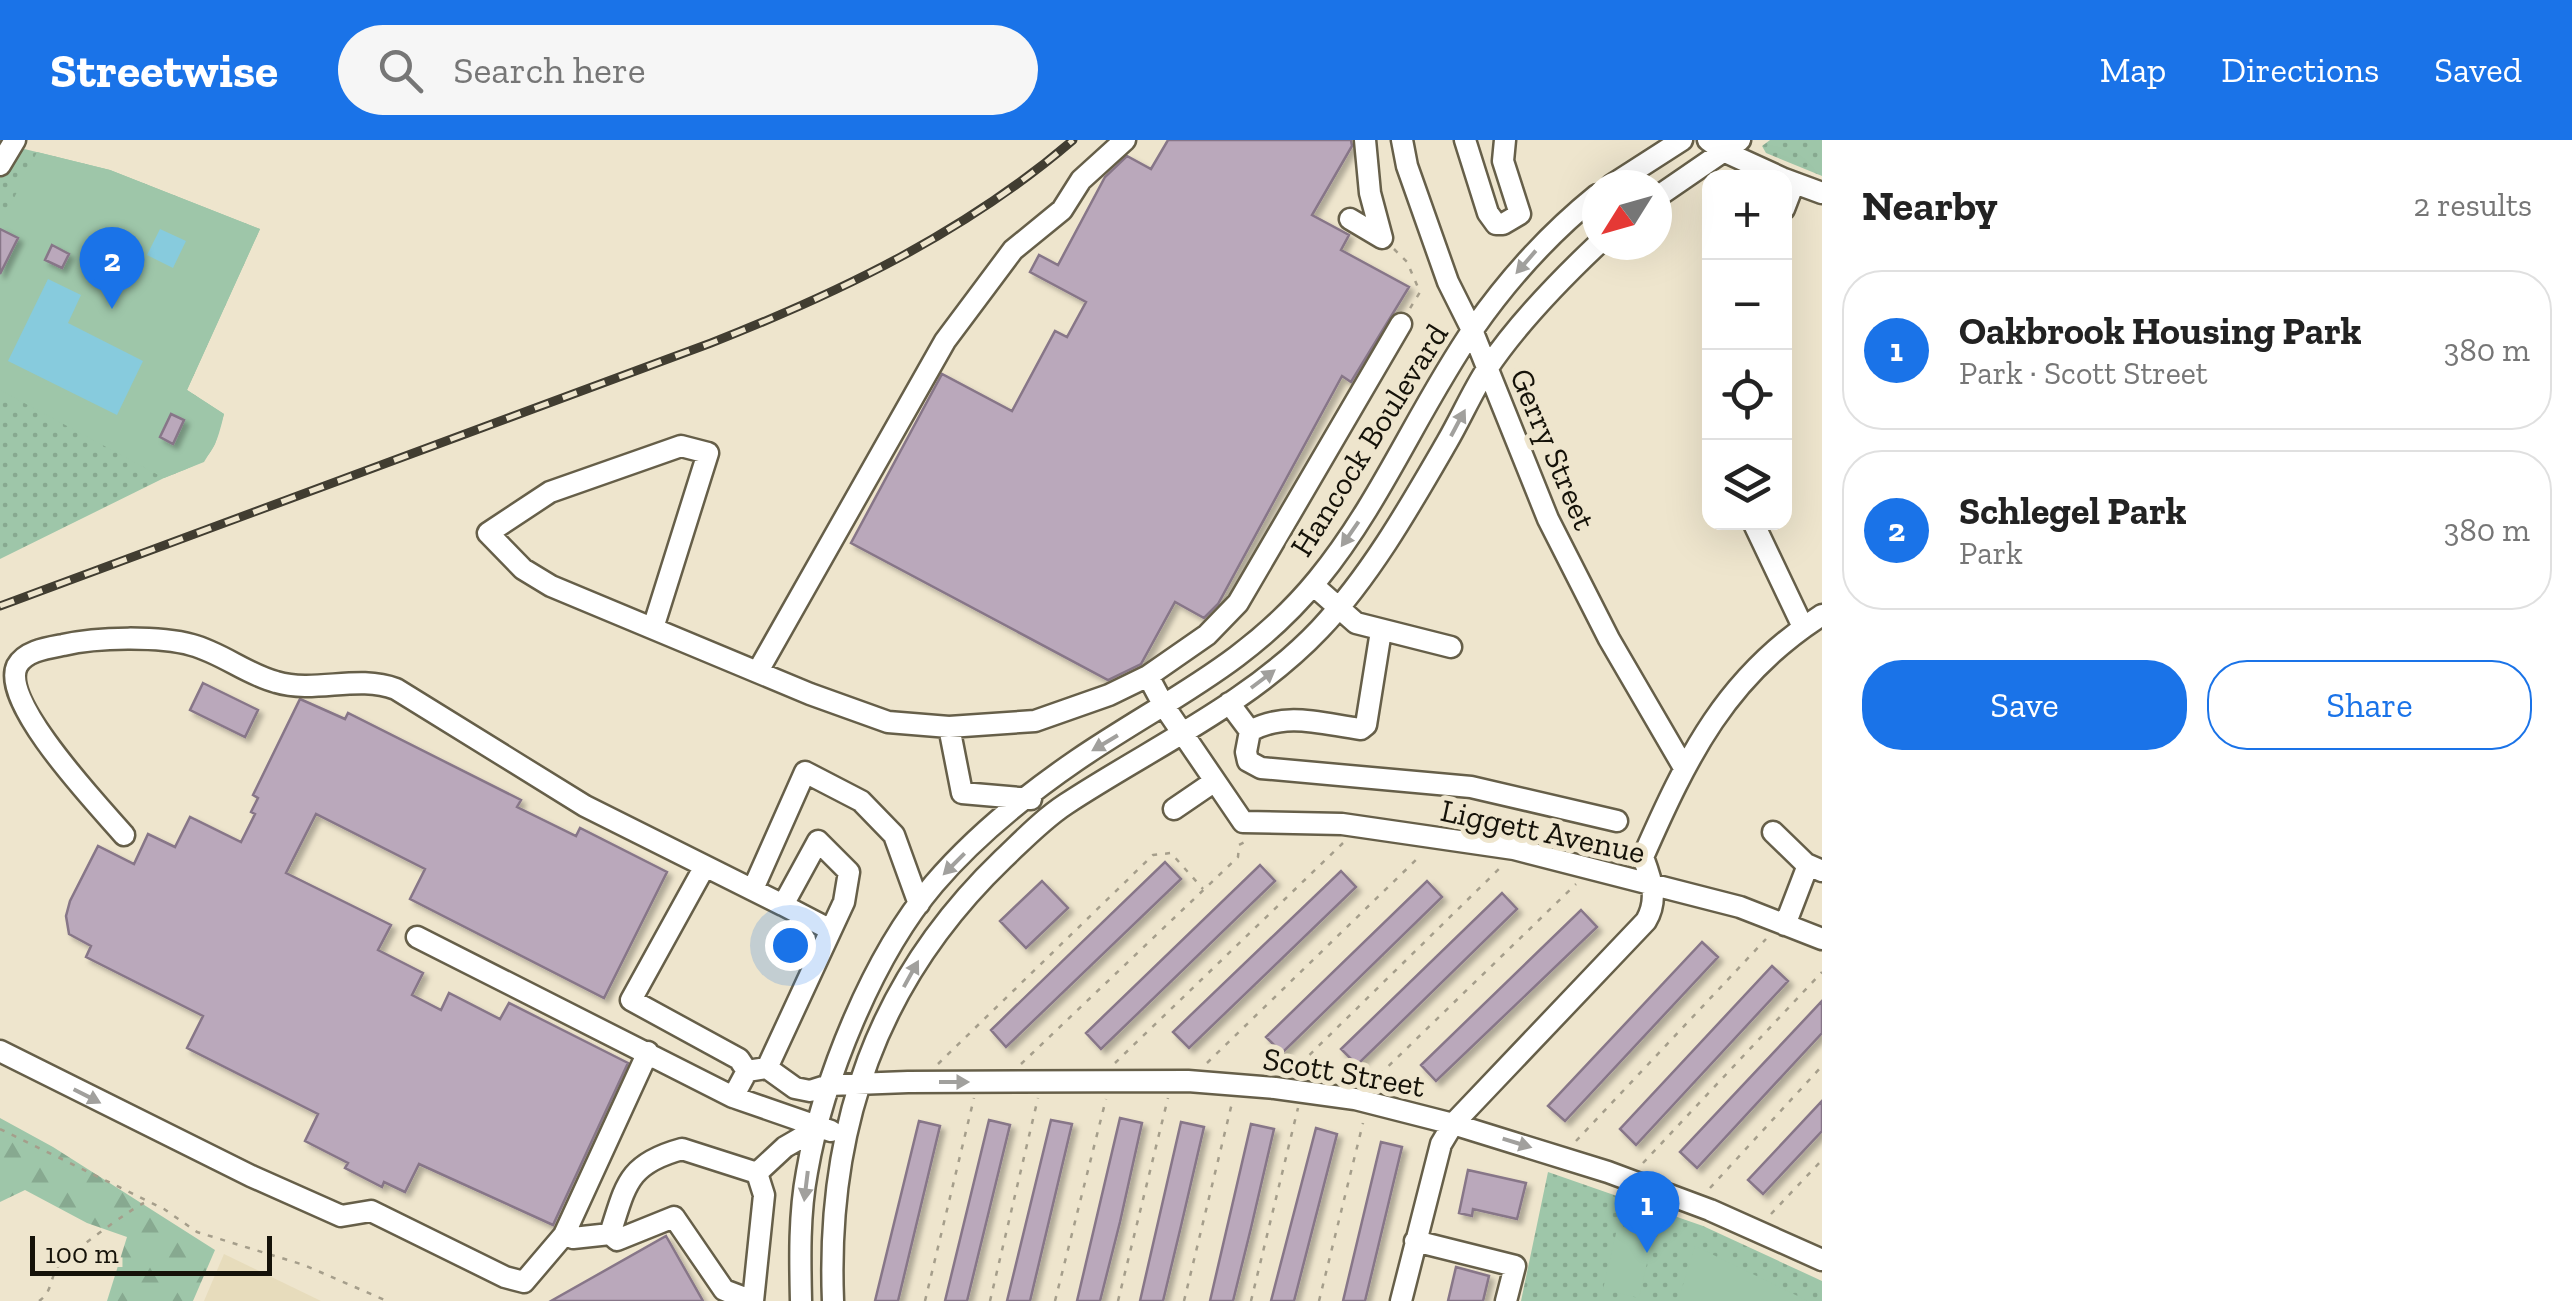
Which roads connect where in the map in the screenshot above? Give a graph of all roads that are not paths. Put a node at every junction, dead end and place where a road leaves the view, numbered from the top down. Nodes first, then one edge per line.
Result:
1 (1125, 140) edge
2 (1365, 140) edge
3 (1402, 140) edge
4 (1465, 140) edge
5 (1505, 140) edge
6 (1682, 140) edge
7 (1724, 144) edge
8 (1635, 170) edge
9 (1770, 170) edge
10 (1792, 182) edge
11 (1672, 185) edge
12 (1822, 193) edge
13 (1582, 209) edge
14 (1350, 219) dead end
15 (1583, 260) edge
16 (1401, 324) road end
17 (1472, 330) junction
18 (1487, 369) junction
19 (1757, 530) edge
20 (1313, 585) junction
21 (1338, 606) junction
22 (1822, 615) edge
23 (1803, 627) junction
24 (653, 628) junction
25 (1382, 631) junction
26 (1451, 648) dead end
27 (758, 671) junction
28 (7, 674) edge
29 (1148, 676) junction
30 (1229, 702) junction
31 (1164, 706) junction
32 (949, 727) junction
33 (1250, 730) junction
34 (1182, 732) junction
35 (1683, 766) junction
36 (1215, 780) junction
37 (1025, 798) junction
38 (1062, 806) junction
39 (1174, 809) dead end
40 (1617, 821) dead end
41 (1773, 832) dead end
42 (124, 834) dead end
43 (706, 866) junction
44 (1815, 868) edge
45 (1654, 886) junction
46 (752, 889) junction
47 (783, 904) junction
48 (920, 904) junction
49 (1783, 924) junction
50 (831, 930) junction
51 (417, 938) dead end
52 (1822, 938) edge
53 (0, 1051) edge
54 (648, 1052) junction
55 (761, 1066) junction
56 (830, 1084) junction
57 (857, 1086) junction
58 (732, 1097) junction
59 (1453, 1124) junction
60 (818, 1128) junction
61 (844, 1134) junction
62 (756, 1173) junction
63 (610, 1234) junction
64 (564, 1235) junction
65 (1415, 1241) junction
66 (1822, 1260) edge
67 (753, 1301) edge
68 (801, 1301) edge
69 (833, 1301) edge
70 (1401, 1301) edge
71 (1506, 1301) edge

1 - 27 street
2 - 14 street
3 - 17 street, Gerry Street
4 - 5 street
6 - 8 street
7 - 9 street
7 - 11 street
10 - 12 street
13 -> 17 street, Hancock Boulevard
15 - 18 street, Hancock Boulevard
16 - 29 street
17 - 18 street, Gerry Street
17 -> 20 street, Hancock Boulevard
21 -> 18 street, Hancock Boulevard
18 - 35 street, Gerry Street
19 - 23 street
20 - 21 street
20 - 31 street, Hancock Boulevard
21 - 25 street
30 -> 21 street, Hancock Boulevard
22 - 23 street
23 - 35 street
24 - 24 street
24 - 27 street
25 - 26 street
25 - 33 street
27 - 32 street
28 - 42 street
28 - 43 street
29 - 31 street
29 - 32 street
30 - 33 street
30 - 34 street, Hancock Boulevard
31 - 34 street
31 -> 37 street, Hancock Boulevard
32 - 37 street
33 - 40 street
34 - 36 street
34 - 38 street, Hancock Boulevard
35 - 45 street
36 - 39 street
36 - 45 street, Liggett Avenue
37 - 38 street
37 -> 48 street, Hancock Boulevard
57 -> 38 street, Hancock Boulevard
41 - 44 street
43 - 46 street
43 - 55 street, Scott Street
44 - 49 street
45 - 49 street, Liggett Avenue
45 - 59 street
46 - 47 street
46 - 48 street
47 - 50 street
47 - 50 street
48 - 56 street, Hancock Boulevard
49 - 52 street, Liggett Avenue
50 - 55 street
51 - 54 street
53 -> 64 street
54 - 58 street
54 - 64 street
55 - 56 street, Scott Street
55 - 58 street
56 - 57 street, Scott Street
56 - 60 street, Hancock Boulevard
57 -> 59 street, Scott Street
57 - 61 street, Hancock Boulevard
58 - 60 street
59 - 65 street
59 -> 66 street, Scott Street
60 - 61 street
60 - 62 street
60 -> 68 street, Hancock Boulevard
61 - 69 street, Hancock Boulevard
62 - 63 street
62 - 67 street
63 - 64 street
63 - 67 street
65 - 70 street
65 - 71 street

